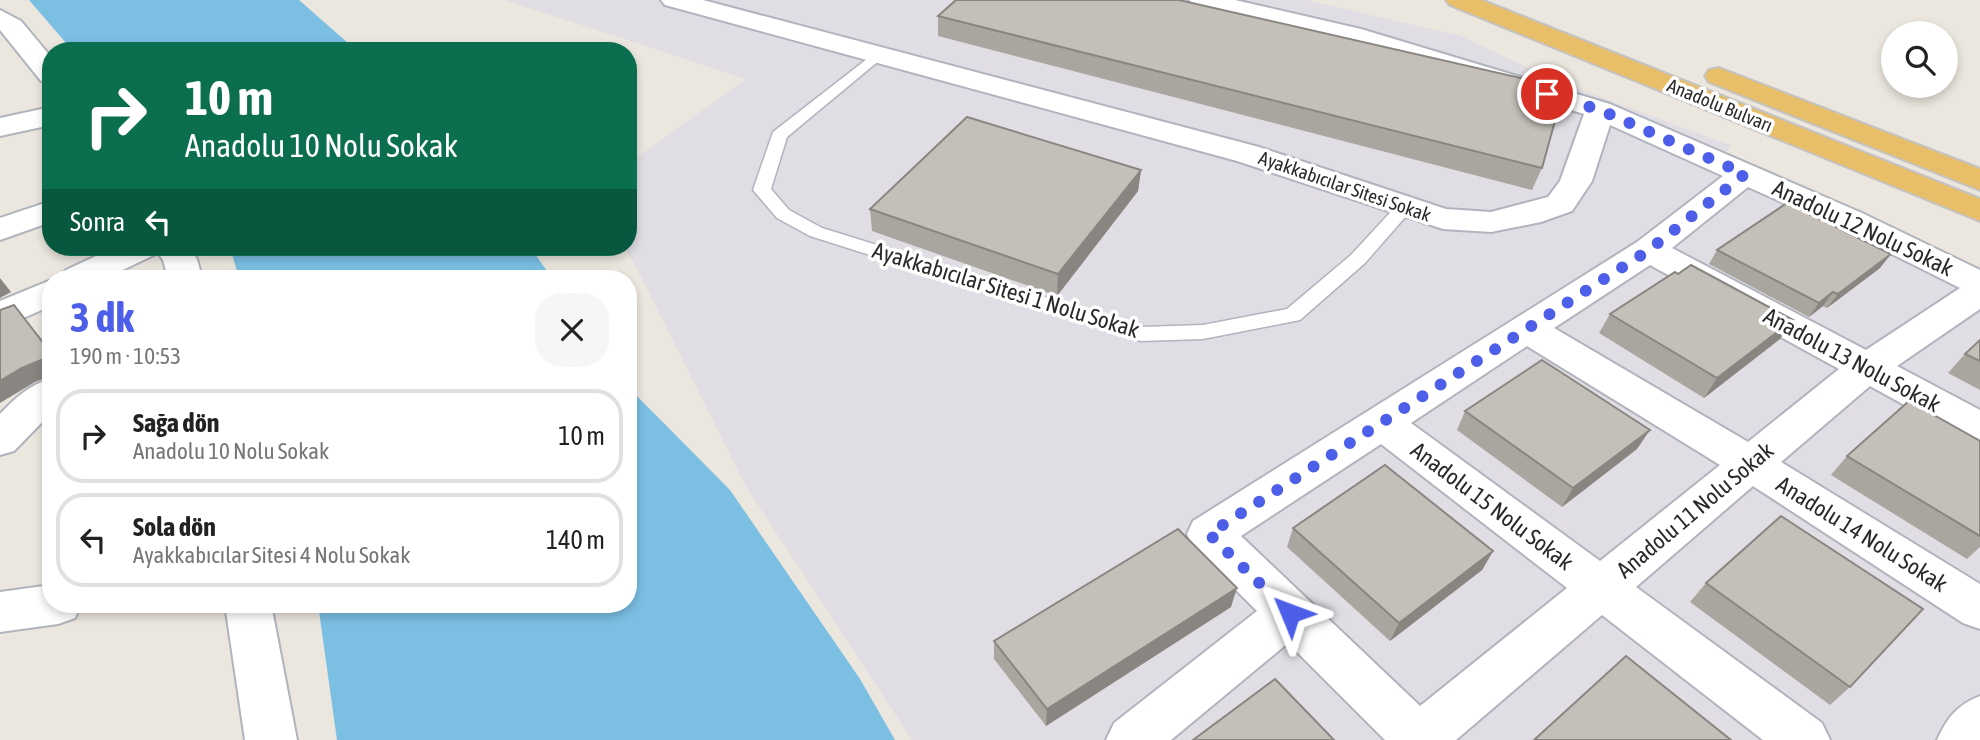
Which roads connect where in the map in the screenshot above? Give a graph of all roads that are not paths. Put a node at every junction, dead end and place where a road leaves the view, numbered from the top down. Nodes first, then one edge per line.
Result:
1 (674, 0) edge
2 (1202, 0) edge
3 (1459, 0) edge
4 (1523, 0) edge
5 (0, 18) edge
6 (876, 56) junction
7 (42, 64) edge
8 (1600, 110) junction
9 (42, 118) edge
10 (1846, 125) junction
11 (0, 127) edge
12 (1980, 161) edge
13 (1745, 174) junction
14 (1980, 180) edge
15 (1405, 206) junction
16 (1980, 211) edge
17 (42, 214) edge
18 (0, 230) edge
19 (1649, 250) junction
20 (123, 256) edge
21 (95, 270) edge
22 (1980, 284) edge
23 (1980, 292) edge
24 (42, 296) edge
25 (0, 316) edge
26 (1527, 329) junction
27 (1866, 368) junction
28 (42, 399) edge
29 (1382, 423) junction
30 (1980, 428) edge
31 (0, 440) edge
32 (1751, 464) junction
33 (1602, 587) junction
34 (42, 606) edge
35 (1980, 609) edge
36 (0, 612) edge
37 (250, 613) edge
38 (1290, 613) junction
39 (1980, 720) edge
40 (1419, 739) edge
41 (271, 740) edge
42 (1132, 740) edge
43 (1804, 740) edge
44 (1963, 740) edge

1 - 6 street, Ayakkabıcılar Sitesi Sokak
2 - 8 street
3 - 16 highway, Anadolu Bulvarı
4 - 10 highway, Anadolu Bulvarı
5 - 7 street
6 - 15 street, Ayakkabıcılar Sitesi Sokak
6 - 15 lane, Ayakkabıcılar Sitesi 1 Nolu Sokak
8 - 13 street, Anadolu 12 Nolu Sokak
8 - 15 street, Ayakkabıcılar Sitesi Sokak
9 - 11 street
10 - 12 highway
10 - 14 highway, Anadolu Bulvarı
13 - 19 street
13 - 22 street, Anadolu 12 Nolu Sokak
17 - 18 street
19 - 26 street
19 - 27 street, Anadolu 13 Nolu Sokak
20 - 21 street
23 - 27 street, Anadolu 11 Nolu Sokak
24 - 25 street
26 - 29 street
26 - 32 street, Anadolu 14 Nolu Sokak
27 - 30 street, Anadolu 13 Nolu Sokak
27 - 32 street, Anadolu 11 Nolu Sokak
28 - 31 street
29 - 33 street, Anadolu 15 Nolu Sokak
29 - 38 street
32 - 33 street, Anadolu 11 Nolu Sokak
32 - 35 street, Anadolu 14 Nolu Sokak
33 - 40 street, Anadolu 11 Nolu Sokak
33 - 43 street, Anadolu 15 Nolu Sokak
34 - 36 street
37 - 41 street
38 - 40 street
38 - 42 street
39 - 44 street

